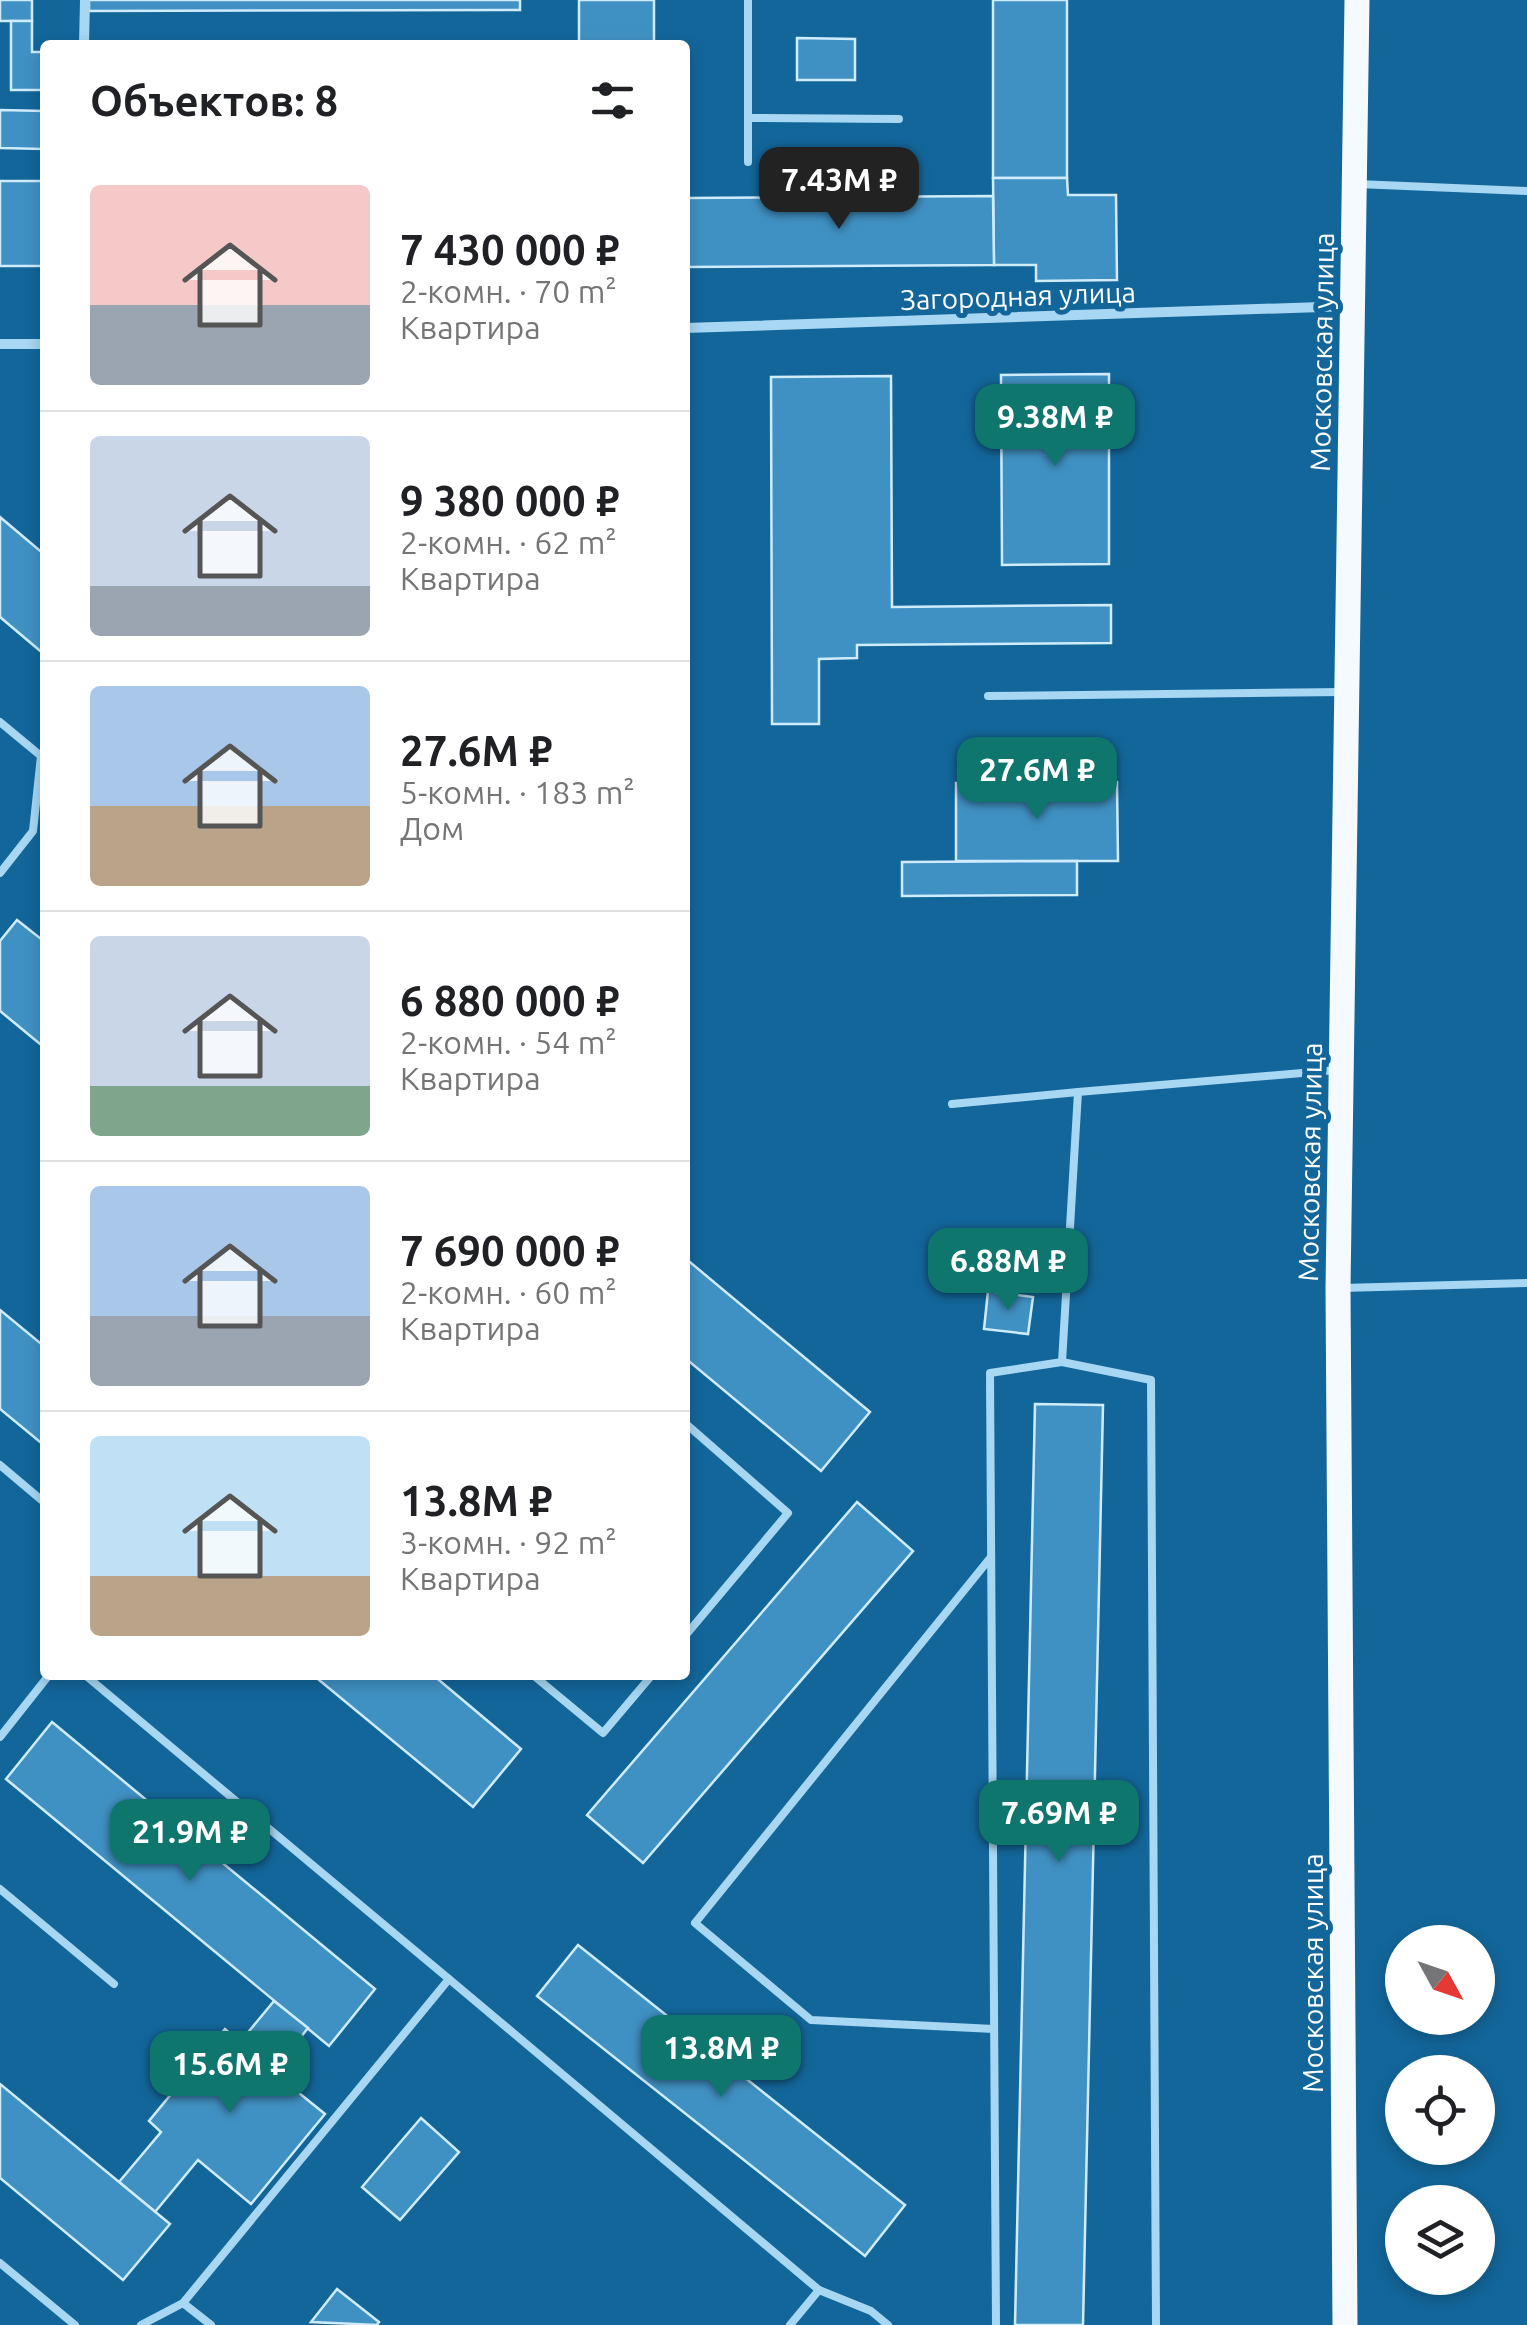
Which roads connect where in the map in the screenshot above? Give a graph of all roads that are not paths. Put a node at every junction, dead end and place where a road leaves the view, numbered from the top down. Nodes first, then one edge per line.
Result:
1 (85, 0) edge
2 (748, 0) edge
3 (1357, 0) edge
4 (84, 40) edge
5 (748, 118) junction
6 (900, 118) dead end
7 (748, 162) dead end
8 (1354, 184) junction
9 (1527, 191) edge
10 (1352, 306) junction
11 (690, 328) edge
12 (0, 344) edge
13 (40, 344) edge
14 (1347, 692) junction
15 (988, 696) dead end
16 (0, 722) edge
17 (40, 754) edge
18 (40, 773) edge
19 (33, 832) junction
20 (40, 837) edge
21 (0, 872) edge
22 (1341, 1069) junction
23 (1078, 1092) junction
24 (952, 1104) dead end
25 (1527, 1283) edge
26 (1338, 1288) junction
27 (1062, 1362) junction
28 (690, 1427) edge
29 (0, 1465) edge
30 (40, 1499) edge
31 (991, 1557) junction
32 (690, 1630) edge
33 (45, 1680) edge
34 (92, 1680) edge
35 (539, 1680) edge
36 (648, 1680) edge
37 (0, 1736) edge
38 (0, 1889) edge
39 (448, 1979) junction
40 (114, 1984) dead end
41 (994, 2029) junction
42 (0, 2263) edge
43 (819, 2290) junction
44 (183, 2302) junction
45 (75, 2325) edge
46 (141, 2325) edge
47 (211, 2325) edge
48 (790, 2325) edge
49 (888, 2325) edge
50 (996, 2325) edge
51 (1156, 2325) edge
52 (1346, 2325) edge

1 - 4 street
2 - 5 lane
3 - 8 main road, Московская улица
5 - 6 lane
5 - 7 lane
8 - 9 lane
8 - 10 main road, Московская улица
10 - 11 street, Загородная улица
10 - 14 main road, Московская улица
12 - 13 street
14 - 15 lane
14 - 22 main road, Московская улица
16 - 17 lane
18 - 19 lane
19 - 20 lane
19 - 21 lane
22 - 23 lane
22 - 26 main road, Московская улица
23 - 24 lane
23 - 27 lane
25 - 26 lane
26 - 52 main road, Московская улица
27 - 31 lane
27 - 51 lane
28 - 32 lane
29 - 30 lane
31 - 41 lane
31 - 41 lane
33 - 37 lane
34 - 39 lane
35 - 36 lane
38 - 40 lane
39 - 43 lane
39 - 44 lane
41 - 50 lane
42 - 45 lane
43 - 48 lane
43 - 49 lane
44 - 46 lane
44 - 47 lane

